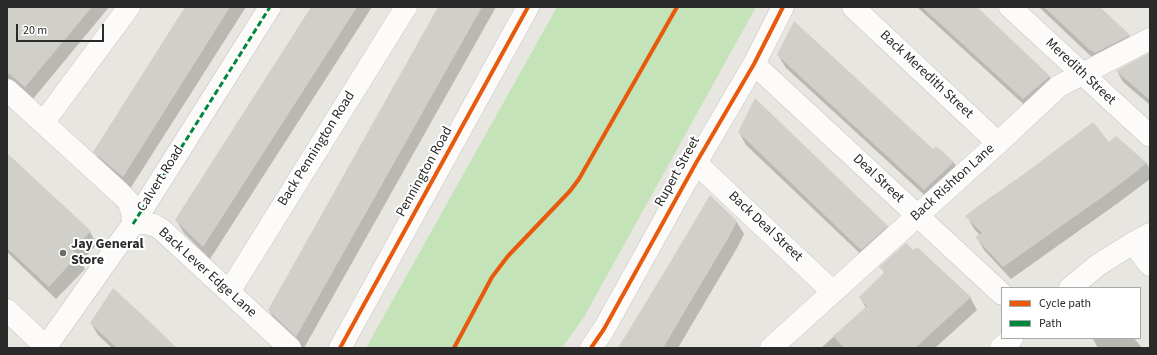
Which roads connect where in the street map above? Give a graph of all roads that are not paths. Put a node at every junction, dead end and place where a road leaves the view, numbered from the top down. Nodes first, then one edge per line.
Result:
1 (129, 7) edge
2 (270, 7) edge
3 (406, 7) edge
4 (528, 7) edge
5 (784, 7) edge
6 (853, 7) edge
7 (1010, 7) edge
8 (1150, 39) edge
9 (754, 64) junction
10 (1082, 73) junction
11 (7, 90) edge
12 (43, 123) junction
13 (1150, 136) edge
14 (998, 142) junction
15 (696, 163) junction
16 (917, 216) junction
17 (133, 224) junction
18 (1142, 238) edge
19 (1150, 265) edge
20 (1071, 287) edge
21 (229, 292) junction
22 (833, 292) junction
23 (1001, 293) edge
24 (7, 310) edge
25 (1011, 339) edge
26 (46, 348) edge
27 (290, 348) edge
28 (340, 348) edge
29 (591, 348) edge
30 (771, 348) edge
31 (1001, 348) edge

1 - 12 street
2 - 17 street, Calvert Road
3 - 21 street, Back Pennington Road
4 - 28 street, Pennington Road
5 - 9 street, Rupert Street
6 - 14 street, Back Meredith Street
7 - 10 street, Meredith Street
8 - 10 street, Back Rishton Lane
9 - 15 street, Rupert Street
9 - 16 street, Deal Street
10 - 13 street, Meredith Street
10 - 14 street, Back Rishton Lane
11 - 12 street
12 - 17 street
14 - 16 street, Back Rishton Lane
15 - 22 street, Back Deal Street
15 - 29 street, Rupert Street
16 - 22 street, Back Rishton Lane
16 - 23 street, Deal Street
17 - 21 street, Back Lever Edge Lane
17 - 26 street, Calvert Road
18 - 19 street
18 - 20 street
21 - 27 street, Back Lever Edge Lane
22 - 30 street, Back Rishton Lane
24 - 26 street
25 - 31 street

